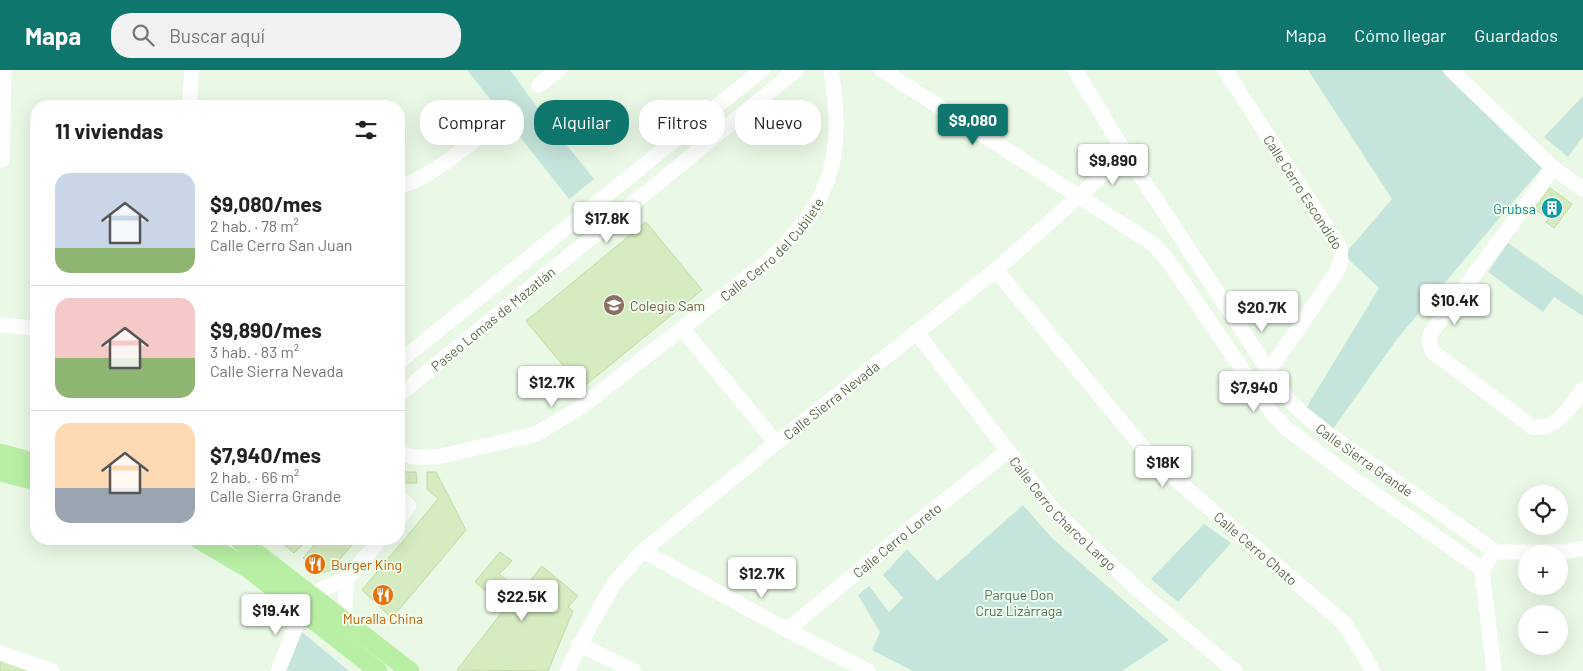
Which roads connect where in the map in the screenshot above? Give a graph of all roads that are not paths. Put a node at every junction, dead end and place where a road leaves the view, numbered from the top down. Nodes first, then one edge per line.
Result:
1 (4, 70) edge
2 (192, 70) edge
3 (559, 70) edge
4 (762, 70) edge
5 (796, 70) edge
6 (831, 70) edge
7 (882, 70) edge
8 (1075, 70) edge
9 (1225, 70) edge
10 (1451, 70) edge
11 (538, 85) dead end
12 (190, 100) edge
13 (467, 145) edge
14 (1126, 154) junction
15 (2, 160) dead end
16 (1553, 168) junction
17 (405, 184) edge
18 (1583, 189) edge
19 (1080, 196) junction
20 (996, 270) junction
21 (0, 325) edge
22 (30, 328) edge
23 (682, 328) junction
24 (916, 332) junction
25 (405, 357) edge
26 (1269, 371) junction
27 (1255, 389) junction
28 (1583, 389) edge
29 (405, 390) edge
30 (776, 443) junction
31 (1008, 451) junction
32 (0, 454) edge
33 (405, 458) edge
34 (30, 462) edge
35 (0, 472) edge
36 (30, 480) edge
37 (223, 545) edge
38 (246, 545) edge
39 (376, 545) edge
40 (1583, 548) edge
41 (643, 551) junction
42 (1496, 552) junction
43 (1482, 569) junction
44 (347, 578) junction
45 (312, 594) junction
46 (302, 611) junction
47 (344, 620) junction
48 (787, 630) junction
49 (579, 644) junction
50 (0, 653) edge
51 (52, 671) edge
52 (278, 671) edge
53 (378, 671) edge
54 (410, 671) edge
55 (567, 671) edge
56 (634, 671) edge
57 (868, 671) edge
58 (1235, 671) edge
59 (1373, 671) edge
60 (1494, 671) edge

1 - 15 street
2 - 12 street
3 - 11 street
4 - 25 street, Paseo Lomas de Mazatlán
5 - 29 street, Paseo Lomas de Mazatlán
6 - 23 street, Calle Cerro del Cubilete
7 - 19 street, Calle Sierra Grande
8 - 14 street, Calle Sierra Grande
9 - 26 street, Calle Cerro Escondido
10 - 16 street
13 - 17 street
14 - 19 street, Calle Sierra Nevada
14 - 26 street, Calle Sierra Grande
16 - 18 street
16 - 28 street
19 - 20 street, Calle Sierra Nevada
19 - 27 street, Calle Sierra Grande
20 - 24 street, Calle Sierra Nevada
20 - 59 street, Calle Cerro Chato
21 - 22 street
23 - 30 street
23 - 33 street, Calle Cerro del Cubilete
24 - 30 street, Calle Sierra Nevada
24 - 31 street, Calle Cerro Charco Largo
26 - 27 street, Calle Cerro Escondido
26 - 42 street, Calle Sierra Grande
27 - 43 street, Calle Sierra Grande
30 - 41 street, Calle Sierra Nevada
31 - 48 street, Calle Cerro Loreto
31 - 58 street, Calle Cerro Charco Largo
32 - 34 main road
35 - 36 main road
37 - 46 main road
38 - 45 main road
39 - 44 street
40 - 42 street
41 - 48 street
41 - 49 street, Calle Sierra Nevada
42 - 43 street
43 - 60 street
44 - 45 street
44 - 47 street
45 - 47 main road
46 - 52 street
46 - 53 main road
47 - 54 main road
48 - 57 street
49 - 55 street, Calle Sierra Nevada
49 - 56 street
50 - 51 street

